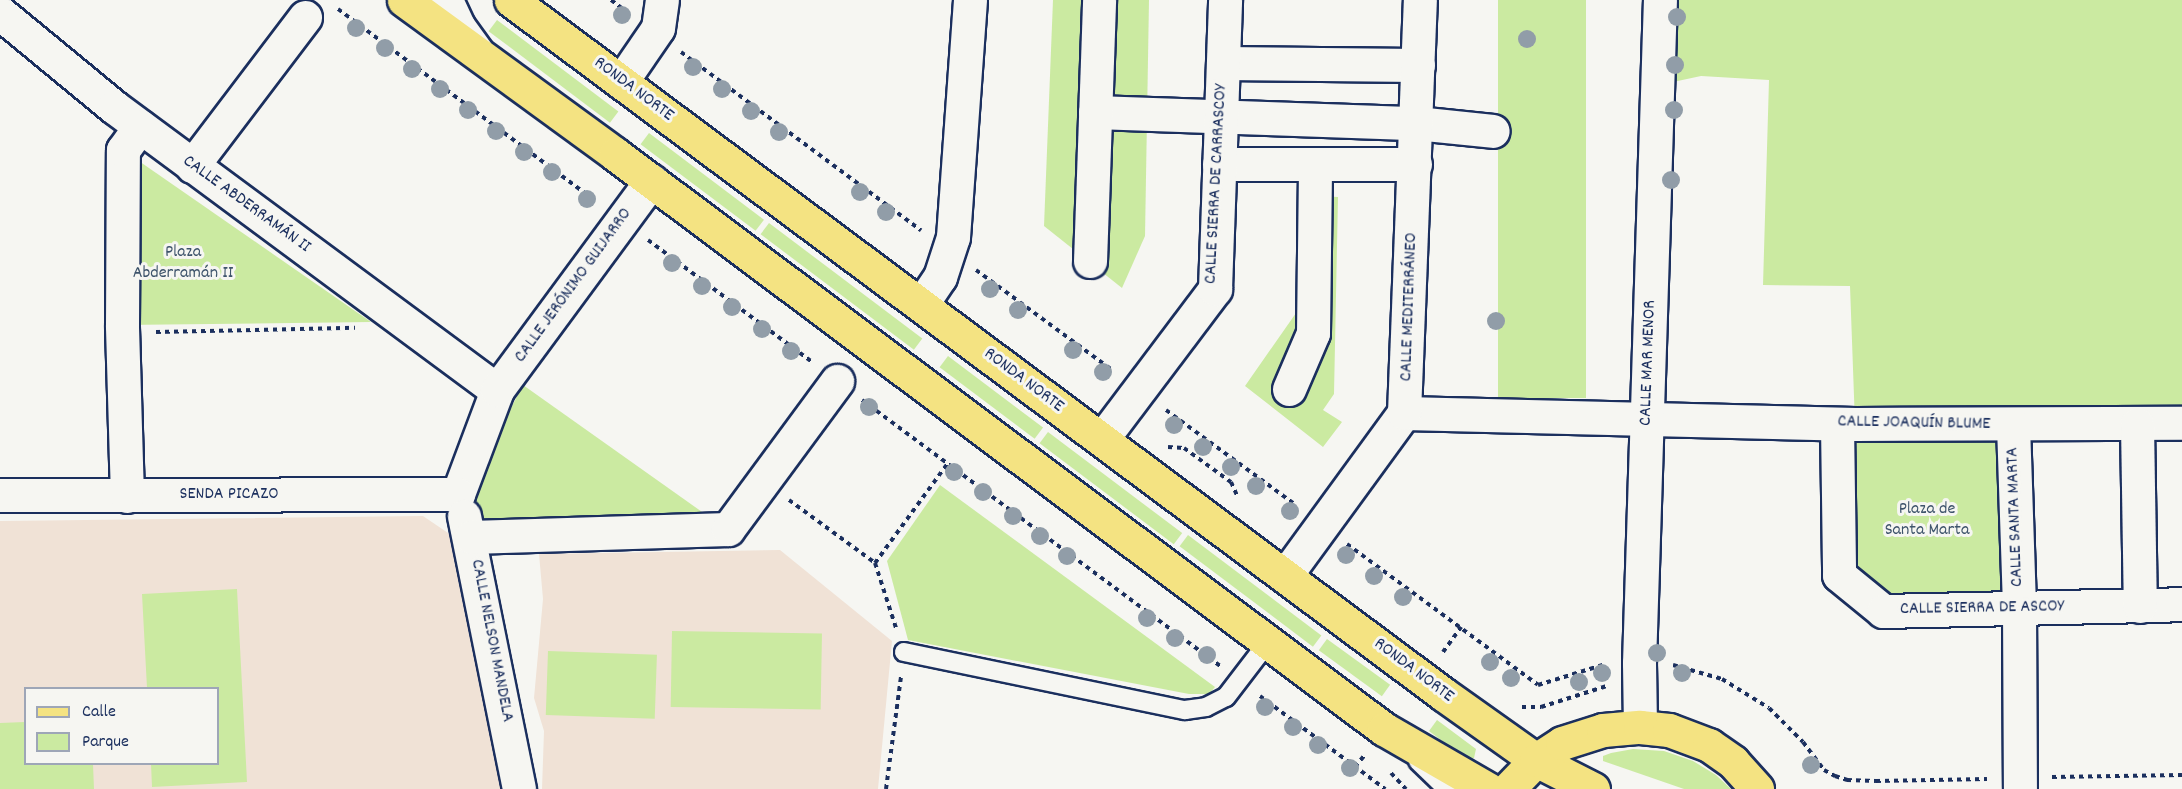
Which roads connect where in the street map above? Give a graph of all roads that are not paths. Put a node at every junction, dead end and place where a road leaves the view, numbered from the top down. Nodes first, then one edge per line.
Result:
1 (404, 0) edge
2 (446, 0) edge
3 (511, 0) edge
4 (662, 0) edge
5 (970, 0) edge
6 (1099, 0) edge
7 (1225, 0) edge
8 (1420, 0) edge
9 (1660, 0) edge
10 (0, 13) edge
11 (305, 16) dead end
12 (479, 55) junction
13 (1223, 63) junction
14 (1418, 65) junction
15 (621, 82) junction
16 (1095, 112) junction
17 (1221, 115) junction
18 (1416, 123) junction
19 (140, 127) junction
20 (1493, 131) dead end
21 (1219, 164) junction
22 (1315, 164) junction
23 (1415, 164) junction
24 (192, 166) junction
25 (651, 181) junction
26 (1090, 261) dead end
27 (921, 305) junction
28 (837, 381) dead end
29 (1289, 389) dead end
30 (497, 390) junction
31 (1404, 413) junction
32 (1647, 419) junction
33 (1837, 423) junction
34 (2182, 423) edge
35 (2137, 424) junction
36 (2013, 425) junction
37 (1102, 439) junction
38 (458, 494) junction
39 (0, 495) edge
40 (127, 496) junction
41 (471, 537) junction
42 (1285, 576) junction
43 (2182, 604) edge
44 (2140, 606) junction
45 (2019, 608) junction
46 (1268, 642) junction
47 (904, 652) dead end
48 (1640, 727) junction
49 (1384, 729) junction
50 (1536, 760) junction
51 (519, 789) edge
52 (1448, 789) edge
53 (1488, 789) edge
54 (1508, 789) edge
55 (1593, 789) edge
56 (1757, 789) edge
57 (2020, 789) edge

1 - 12 main road
2 - 12 street
3 - 15 main road, RONDA NORTE
4 - 15 street
5 - 27 street
6 - 16 street
7 - 13 street, CALLE SIERRA DE CARRASCOY
8 - 14 street, CALLE MEDITERRÁNEO
9 - 32 street, CALLE MAR MENOR
10 - 19 street, CALLE ABDERRAMÁN II
11 - 24 street
12 - 25 main road
13 - 14 street
13 - 17 street, CALLE SIERRA DE CARRASCOY
14 - 18 street, CALLE MEDITERRÁNEO
15 - 27 main road, RONDA NORTE
16 - 17 street
16 - 26 street
17 - 18 street
17 - 21 street, CALLE SIERRA DE CARRASCOY
18 - 20 street
18 - 23 street, CALLE MEDITERRÁNEO
19 - 24 street, CALLE ABDERRAMÁN II
19 - 40 street
21 - 22 street
21 - 37 street, CALLE SIERRA DE CARRASCOY
22 - 23 street
22 - 29 street
23 - 31 street, CALLE MEDITERRÁNEO
24 - 30 street, CALLE ABDERRAMÁN II
25 - 30 street, CALLE JERÓNIMO GUIJARRO
25 - 46 main road
27 - 37 main road, RONDA NORTE
28 - 41 street
30 - 38 street, CALLE JERÓNIMO GUIJARRO
31 - 32 street, CALLE JOAQUÍN BLUME
31 - 42 street
32 - 33 street, CALLE JOAQUÍN BLUME
32 - 48 street, CALLE MAR MENOR
33 - 36 street, CALLE JOAQUÍN BLUME
33 - 45 street, CALLE SIERRA DE ASCOY
34 - 35 street, CALLE JOAQUÍN BLUME
35 - 36 street, CALLE JOAQUÍN BLUME
35 - 44 street
36 - 45 street, CALLE SANTA MARTA
37 - 42 main road, RONDA NORTE
38 - 40 street, SENDA PICAZO
38 - 41 street, CALLE NELSON MANDELA
39 - 40 street, SENDA PICAZO
41 - 51 street, CALLE NELSON MANDELA
42 - 50 main road, RONDA NORTE
43 - 44 street, CALLE SIERRA DE ASCOY
44 - 45 street, CALLE SIERRA DE ASCOY
45 - 57 street, CALLE SANTA MARTA
46 - 47 lane
46 - 49 main road
48 - 50 main road
48 - 56 main road
49 - 52 lane
49 - 53 main road
50 - 54 main road
50 - 55 main road, RONDA NORTE

